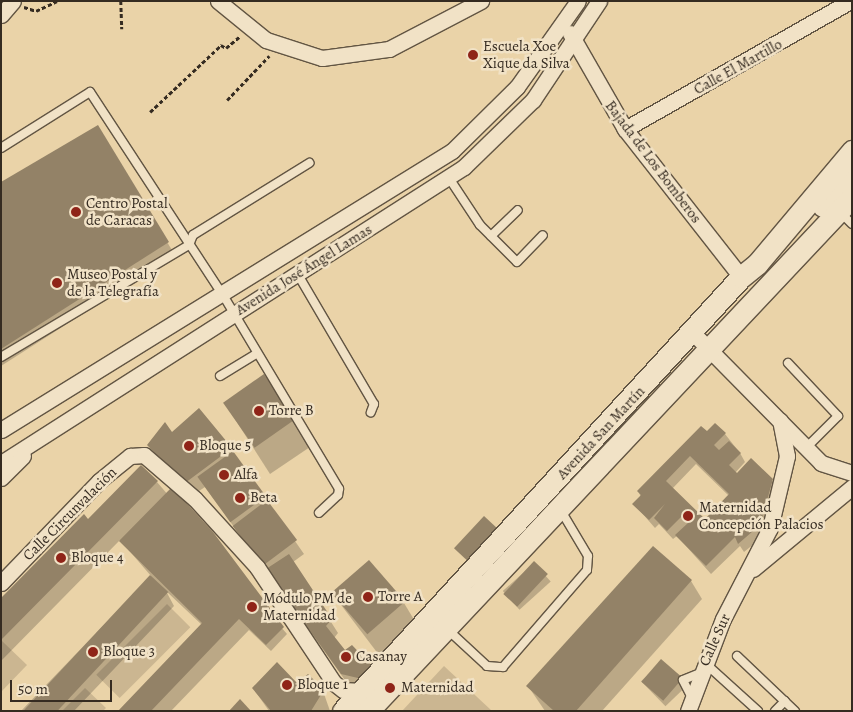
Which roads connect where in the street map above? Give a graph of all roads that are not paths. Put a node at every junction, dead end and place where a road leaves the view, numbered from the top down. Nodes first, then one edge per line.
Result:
1 (218, 1) edge
2 (481, 1) edge
3 (578, 1) edge
4 (582, 1) edge
5 (599, 1) edge
6 (850, 1) edge
7 (12, 2) edge
8 (1, 15) edge
9 (590, 15) junction
10 (564, 22) junction
11 (575, 40) junction
12 (625, 129) junction
13 (1, 148) edge
14 (852, 151) edge
15 (308, 163) dead end
16 (852, 175) edge
17 (449, 178) junction
18 (518, 210) dead end
19 (840, 210) edge
20 (804, 227) junction
21 (543, 235) dead end
22 (491, 236) junction
23 (189, 244) junction
24 (749, 271) junction
25 (297, 274) junction
26 (761, 289) junction
27 (223, 295) junction
28 (234, 313) junction
29 (700, 340) junction
30 (256, 354) junction
31 (1, 357) edge
32 (788, 363) dead end
33 (220, 376) dead end
34 (371, 412) dead end
35 (780, 421) junction
36 (1, 430) edge
37 (48, 432) junction
38 (808, 446) junction
39 (1, 463) edge
40 (852, 473) edge
41 (1, 478) edge
42 (852, 487) edge
43 (560, 509) junction
44 (319, 513) dead end
45 (749, 573) junction
46 (1, 583) edge
47 (445, 628) junction
48 (737, 656) dead end
49 (702, 668) junction
50 (365, 701) edge
51 (785, 701) junction
52 (690, 704) edge
53 (343, 711) edge
54 (758, 711) edge
55 (774, 711) edge
56 (795, 711) edge

1 - 2 street
3 - 10 street, Avenida José Ángel Lamas
4 - 9 street
5 - 9 street, Avenida José Ángel Lamas
6 - 12 street, Calle El Martillo
7 - 8 street
9 - 11 street, Avenida José Ángel Lamas
10 - 11 street
10 - 27 street, Avenida José Ángel Lamas
11 - 12 street, Bajada de Los Bomberos
11 - 17 street, Avenida José Ángel Lamas
12 - 24 street, Bajada de Los Bomberos
13 - 23 lane
14 - 24 main road, Avenida San Martín
15 - 23 lane
16 - 19 main road
17 - 22 lane
17 - 25 street, Avenida José Ángel Lamas
18 - 22 lane
19 - 20 main road
19 - 26 main road, Avenida San Martín
20 - 24 main road
20 - 26 main road
21 - 22 lane
23 - 27 lane
23 - 31 lane
24 - 29 main road, Avenida San Martín
25 - 28 street, Avenida José Ángel Lamas
25 - 34 lane
26 - 29 main road, Avenida San Martín
27 - 28 lane
27 - 36 street, Avenida José Ángel Lamas
28 - 30 lane
28 - 37 street, Avenida José Ángel Lamas
29 - 35 street, Calle Sur
29 - 43 main road, Avenida San Martín
29 - 50 main road, Avenida San Martín
30 - 33 lane
30 - 44 lane
32 - 38 lane
35 - 38 street, Calle Sur
35 - 45 street, Calle Sur
37 - 39 street, Avenida José Ángel Lamas
37 - 41 street
38 - 40 street, Calle Sur
42 - 45 street, Calle Sur
43 - 47 main road, Avenida San Martín
43 - 47 lane
45 - 49 street, Calle Sur
46 - 50 street, Calle Circunvalación
47 - 50 main road, Avenida San Martín
48 - 51 lane
49 - 52 street, Calle Sur
49 - 54 lane
50 - 53 main road, Avenida San Martín
51 - 55 lane
51 - 56 lane

